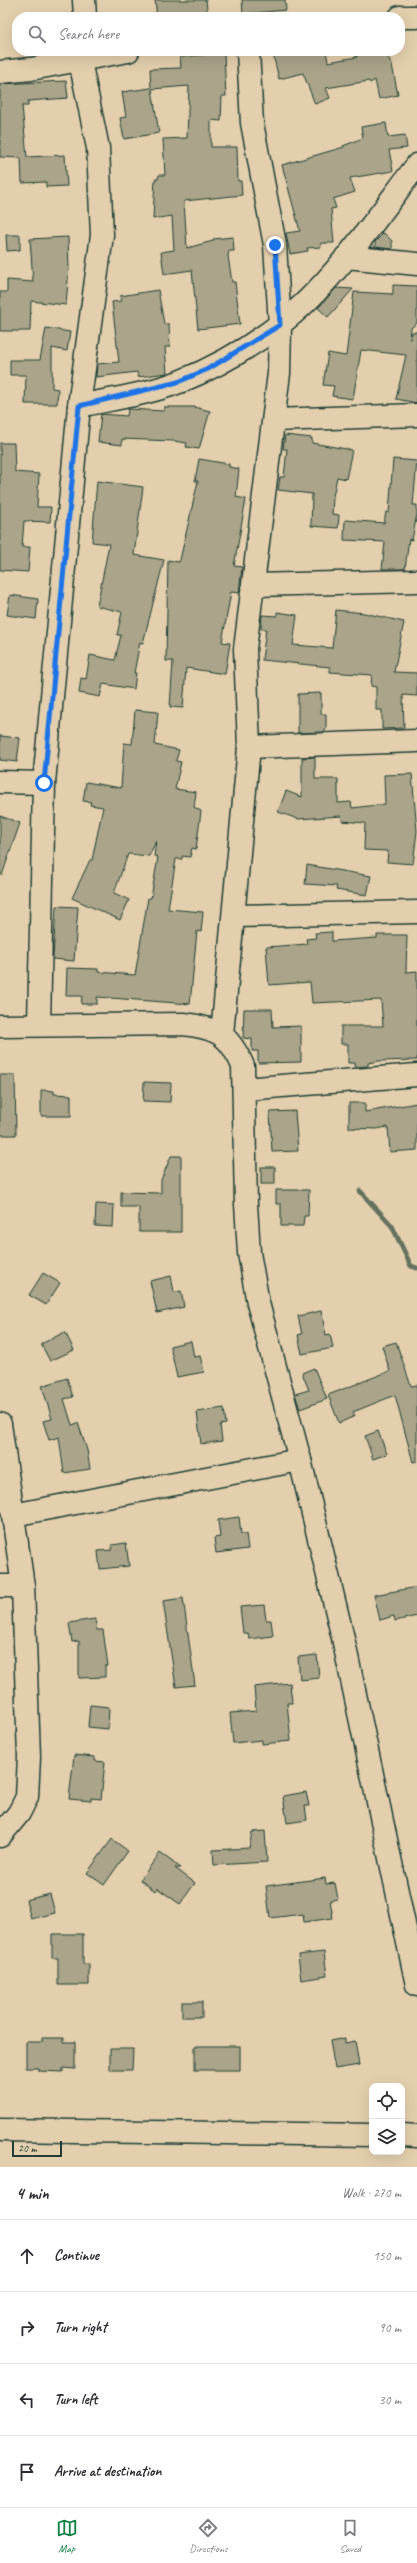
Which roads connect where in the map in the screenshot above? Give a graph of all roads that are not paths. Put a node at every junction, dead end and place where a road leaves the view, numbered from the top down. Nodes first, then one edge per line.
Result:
1 (84, 0) edge
2 (85, 12) edge
3 (417, 17) edge
4 (405, 18) edge
5 (248, 56) edge
6 (85, 57) edge
7 (0, 72) edge
8 (417, 165) edge
9 (346, 257) junction
10 (417, 264) edge
11 (280, 325) junction
12 (79, 406) junction
13 (417, 415) edge
14 (274, 420) junction
15 (417, 581) edge
16 (254, 585) junction
17 (417, 740) edge
18 (249, 747) junction
19 (0, 782) edge
20 (44, 783) junction
21 (417, 912) edge
22 (234, 916) junction
23 (39, 1025) junction
24 (0, 1026) edge
25 (222, 1034) junction
26 (417, 1075) edge
27 (244, 1088) junction
28 (0, 1424) edge
29 (300, 1460) junction
30 (13, 1516) junction
31 (0, 1586) edge
32 (23, 1586) junction
33 (0, 1836) edge
34 (417, 1985) edge
35 (0, 2130) edge
36 (369, 2135) edge
37 (405, 2135) edge
38 (417, 2136) edge

1 - 2 street
3 - 4 street
5 - 11 street
6 - 7 street
6 - 12 street
8 - 9 street
9 - 10 street
9 - 11 street
11 - 12 street
11 - 14 street
12 - 20 street
13 - 14 street
14 - 16 street
15 - 16 street
16 - 18 street
17 - 18 street
18 - 22 street
19 - 20 street
20 - 23 street
21 - 22 street
22 - 25 street
23 - 24 street
23 - 25 street
25 - 27 street
26 - 27 street
27 - 29 street
28 - 30 street
29 - 30 street
29 - 34 street
30 - 32 street
31 - 32 street
32 - 33 street
35 - 36 street
37 - 38 street

